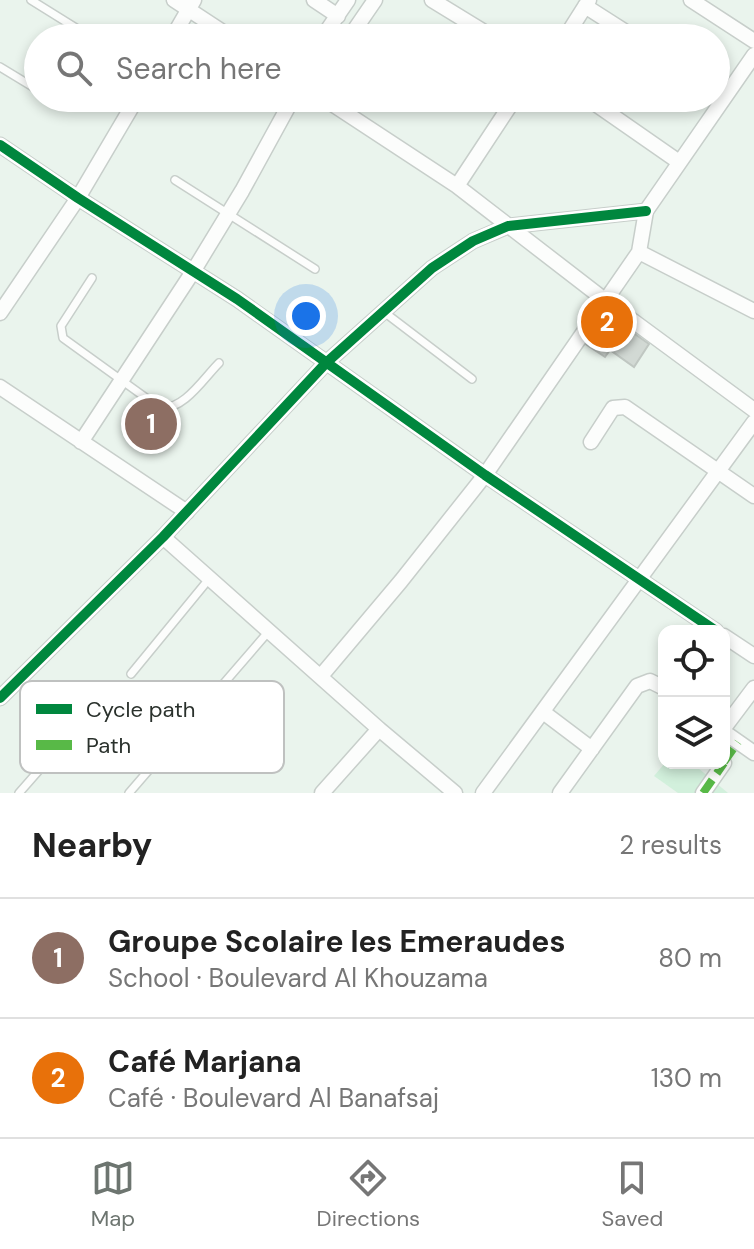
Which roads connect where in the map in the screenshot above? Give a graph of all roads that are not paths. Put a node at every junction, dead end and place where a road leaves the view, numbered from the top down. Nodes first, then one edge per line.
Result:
1 (31, 0) edge
2 (174, 0) edge
3 (314, 0) edge
4 (348, 0) edge
5 (375, 0) edge
6 (432, 0) edge
7 (691, 0) edge
8 (587, 3) edge
9 (191, 5) edge
10 (338, 16) junction
11 (70, 24) edge
12 (180, 24) edge
13 (215, 24) edge
14 (332, 24) edge
15 (363, 24) edge
16 (471, 24) edge
17 (574, 24) edge
18 (616, 24) edge
19 (728, 24) edge
20 (730, 25) edge
21 (754, 41) edge
22 (754, 55) edge
23 (0, 67) edge
24 (24, 82) edge
25 (730, 89) edge
26 (129, 112) edge
27 (288, 112) edge
28 (344, 112) edge
29 (506, 112) edge
30 (607, 112) edge
31 (714, 112) edge
32 (0, 145) edge
33 (679, 162) junction
34 (175, 180) dead end
35 (457, 186) junction
36 (78, 198) junction
37 (646, 211) junction
38 (229, 213) junction
39 (508, 226) junction
40 (639, 252) junction
41 (315, 269) dead end
42 (194, 270) junction
43 (92, 278) dead end
44 (606, 301) junction
45 (754, 311) edge
46 (384, 312) junction
47 (0, 313) edge
48 (219, 363) dead end
49 (326, 363) junction
50 (122, 379) junction
51 (472, 379) dead end
52 (0, 387) edge
53 (754, 410) edge
54 (754, 422) edge
55 (81, 442) junction
56 (591, 442) dead end
57 (719, 471) junction
58 (485, 475) junction
59 (754, 496) edge
60 (187, 512) junction
61 (163, 537) junction
62 (209, 579) junction
63 (640, 580) junction
64 (707, 625) edge
65 (269, 631) junction
66 (730, 640) edge
67 (754, 656) edge
68 (131, 674) dead end
69 (321, 676) junction
70 (226, 681) edge
71 (658, 685) edge
72 (754, 688) edge
73 (0, 698) edge
74 (543, 712) junction
75 (730, 722) edge
76 (379, 729) junction
77 (730, 735) edge
78 (738, 742) junction
79 (592, 749) junction
80 (754, 753) edge
81 (730, 754) edge
82 (720, 769) edge
83 (37, 773) edge
84 (146, 773) edge
85 (19, 793) edge
86 (129, 793) edge
87 (322, 793) edge
88 (455, 793) edge
89 (483, 793) edge
90 (560, 793) edge
91 (703, 793) edge

1 - 11 lane
2 - 9 street
3 - 10 street
4 - 10 street
5 - 15 street
6 - 16 street
7 - 19 street
8 - 17 street
8 - 18 street
9 - 12 street
9 - 13 street
10 - 14 street
20 - 21 street
22 - 25 street
23 - 24 lane
26 - 36 street
27 - 38 street
28 - 35 street
29 - 35 street
30 - 33 street
31 - 33 street
32 - 36 street
33 - 37 street
34 - 38 lane
35 - 39 street
36 - 42 street
36 - 47 street
37 - 39 street
37 - 40 street
38 - 41 lane
38 - 42 street
39 - 44 street
39 - 46 street
40 - 44 street
40 - 45 street
42 - 49 street
42 - 50 street
43 - 50 lane
44 - 53 street
44 - 58 street
46 - 49 street
46 - 51 lane
48 - 50 lane
49 - 58 street
49 - 60 street
50 - 55 street
52 - 55 street
54 - 57 street
55 - 60 street
56 - 57 street
57 - 59 street
57 - 63 street
58 - 63 street
58 - 69 street
60 - 61 street
61 - 62 street
61 - 73 street
62 - 65 street
62 - 68 lane
63 - 64 street
63 - 74 street
65 - 69 street
65 - 70 lane
66 - 67 street
69 - 76 street
71 - 79 street
72 - 75 street
74 - 79 street
74 - 89 street
76 - 87 street
76 - 88 street
77 - 78 street
78 - 80 street
78 - 81 street
79 - 90 street
82 - 91 street
83 - 85 lane
84 - 86 lane

